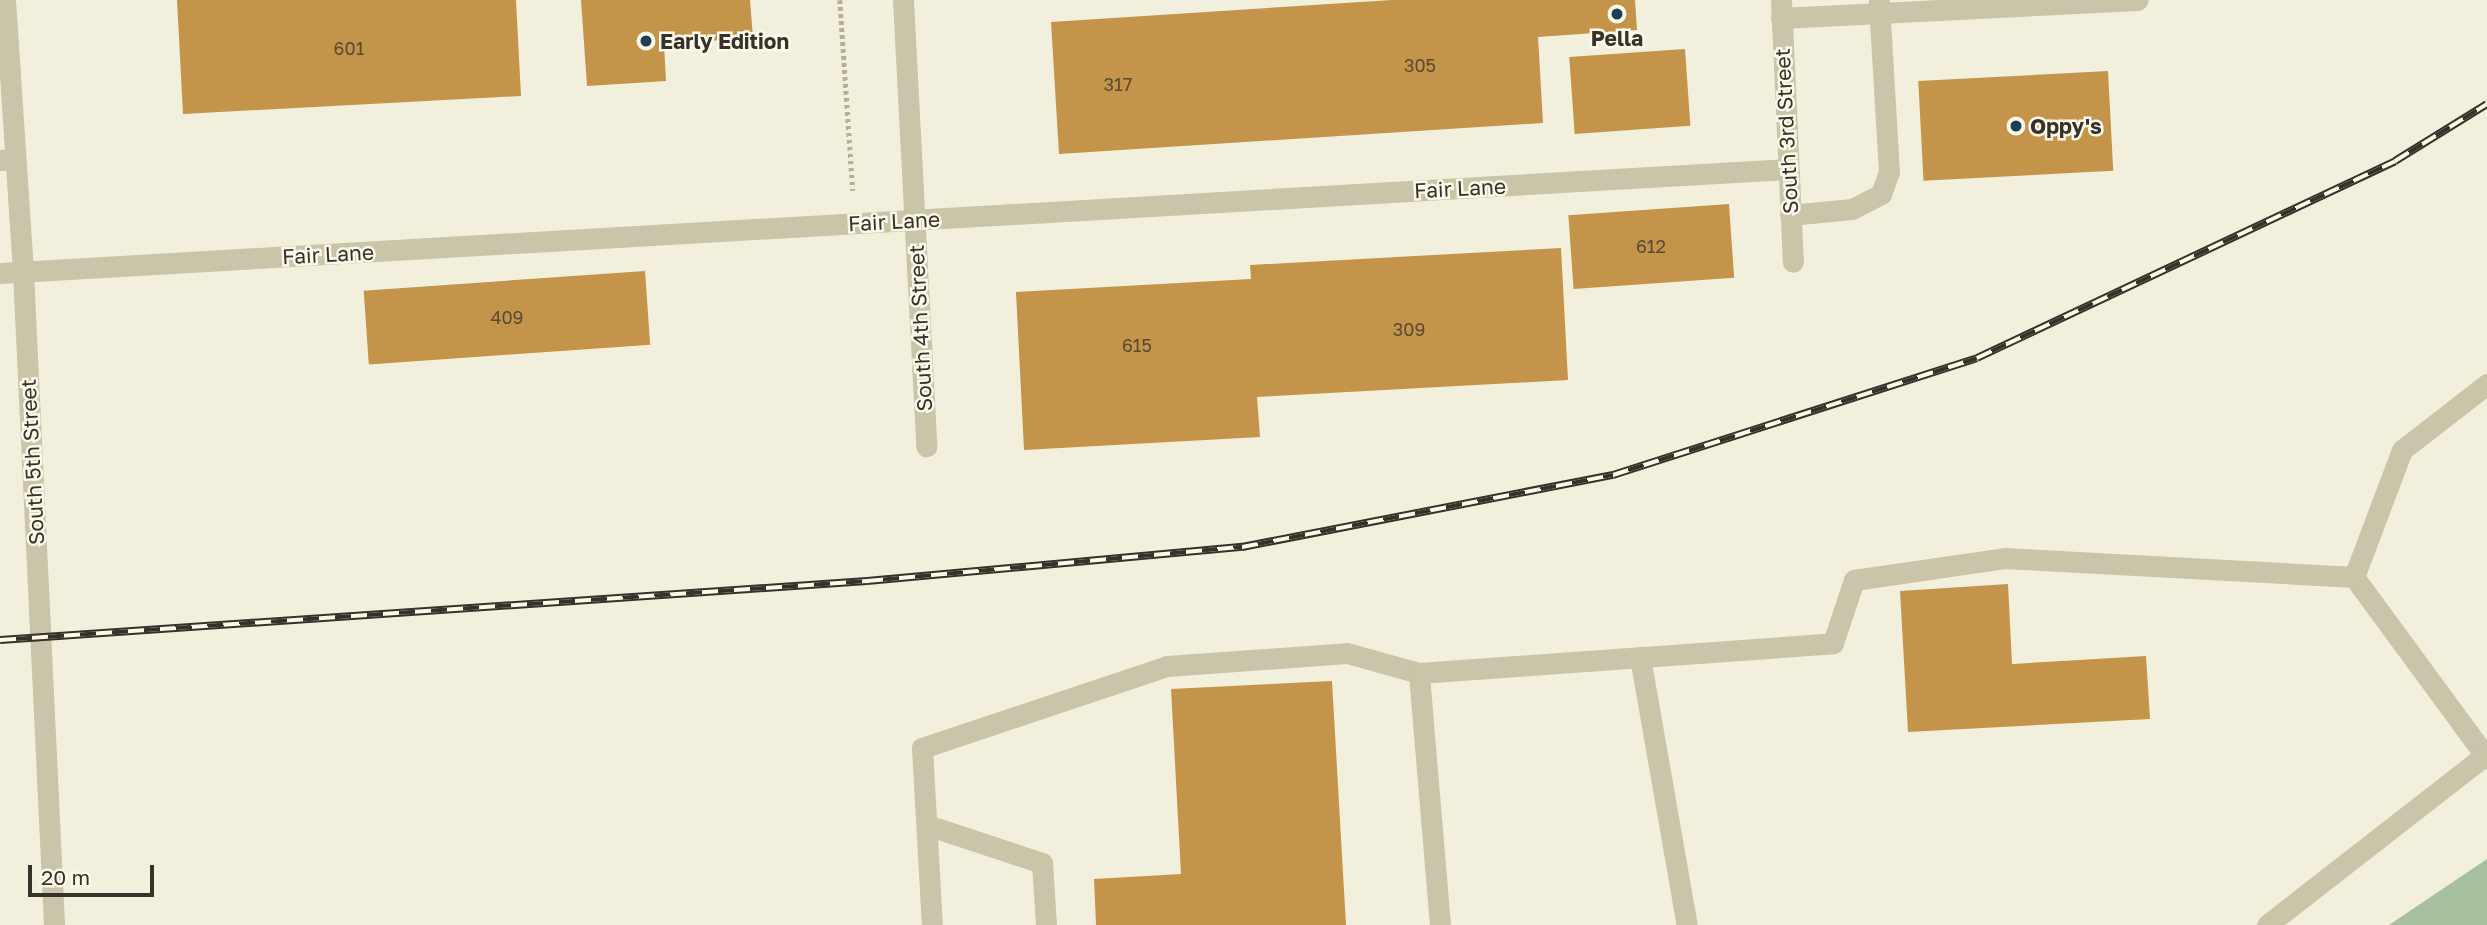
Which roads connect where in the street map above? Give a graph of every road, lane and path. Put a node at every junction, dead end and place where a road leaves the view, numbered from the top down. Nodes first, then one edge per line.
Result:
1 (5, 0) edge
2 (840, 0) edge
3 (903, 0) edge
4 (2138, 0) edge
5 (1879, 7) edge
6 (1781, 9) edge
7 (8, 159) edge
8 (1787, 169) junction
9 (1790, 215) junction
10 (914, 220) junction
11 (855, 223) junction
12 (1793, 262) dead end
13 (23, 272) junction
14 (0, 273) edge
15 (2487, 384) edge
16 (926, 446) dead end
17 (2354, 577) junction
18 (1640, 657) junction
19 (1419, 673) junction
20 (2486, 757) edge
21 (927, 825) junction
22 (54, 925) edge
23 (932, 925) edge
24 (1046, 925) edge
25 (1440, 925) edge
26 (1686, 925) edge
27 (2267, 925) edge

1 - 7 street, South 5th Street
2 - 11 path
3 - 10 street, South 4th Street
4 - 5 street
5 - 6 street
5 - 9 street
6 - 8 street, South 3rd Street
7 - 13 street, South 5th Street
8 - 9 street, South 3rd Street
8 - 10 street, Fair Lane
9 - 12 street, South 3rd Street
10 - 11 street, Fair Lane
10 - 16 street, South 4th Street
11 - 13 street, Fair Lane
13 - 14 street, Fair Lane
13 - 22 street, South 5th Street
15 - 17 street
17 - 18 street
17 - 20 street
18 - 19 street
18 - 26 street
19 - 21 street
19 - 25 street
20 - 27 street
21 - 23 street
21 - 24 street

